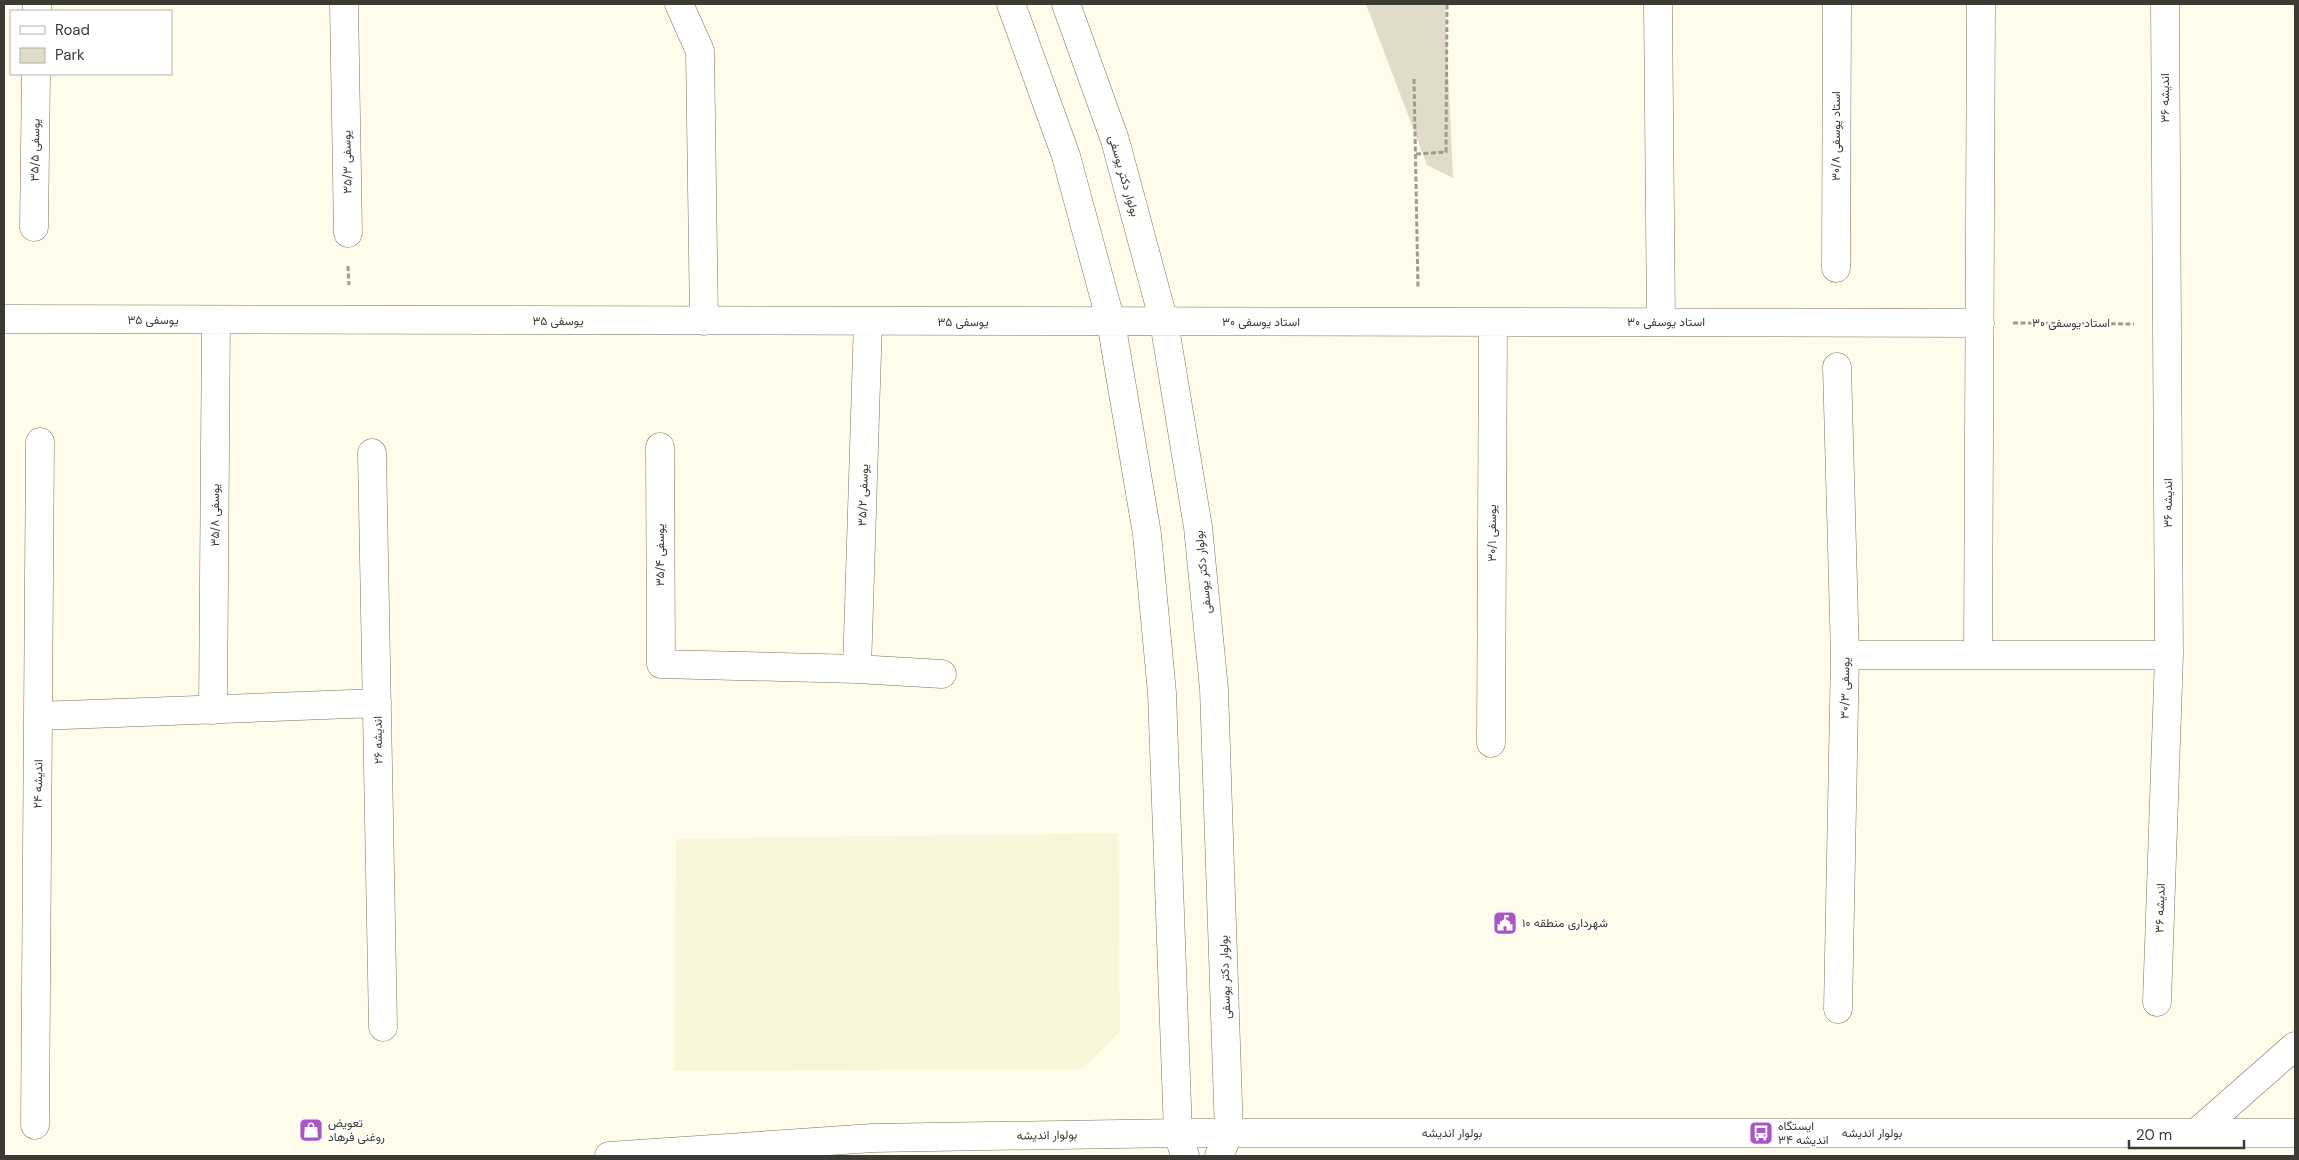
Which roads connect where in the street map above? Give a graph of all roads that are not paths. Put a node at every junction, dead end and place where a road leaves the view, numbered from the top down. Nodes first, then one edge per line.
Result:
1 (344, 4) edge
2 (679, 4) edge
3 (1011, 4) edge
4 (1066, 4) edge
5 (1658, 4) edge
6 (1837, 4) edge
7 (1981, 4) edge
8 (2165, 4) edge
9 (36, 75) edge
10 (34, 227) dead end
11 (348, 233) road end
12 (1836, 268) dead end
13 (4, 319) edge
14 (216, 320) junction
15 (704, 321) junction
16 (868, 322) junction
17 (1111, 322) junction
18 (1164, 322) junction
19 (1493, 322) junction
20 (1661, 322) junction
21 (1980, 323) junction
22 (1837, 367) dead end
23 (40, 442) dead end
24 (660, 447) dead end
25 (372, 453) dead end
26 (1846, 655) junction
27 (1978, 655) junction
28 (2169, 655) junction
29 (857, 669) junction
30 (942, 674) dead end
31 (377, 703) junction
32 (213, 710) junction
33 (38, 716) junction
34 (1491, 743) dead end
35 (2157, 1002) dead end
36 (1838, 1009) dead end
37 (383, 1027) dead end
38 (2295, 1046) edge
39 (35, 1125) dead end
40 (2196, 1133) junction
41 (2295, 1133) edge
42 (1224, 1144) edge
43 (1182, 1145) edge
44 (609, 1156) edge

1 - 11 street, یوسفی ۳۵/۳
2 - 15 street
3 - 17 street
4 - 18 street, بولوار دکتر یوسفی
5 - 20 street
6 - 12 street, استاد یوسفی ۳۰/۸
7 - 21 street
8 - 28 street, اندیشه ۳۶
9 - 10 street, یوسفی ۳۵/۵
13 - 14 street, یوسفی ۳۵
14 - 15 street, یوسفی ۳۵
14 - 32 street, یوسفی ۳۵/۸
15 - 16 street, یوسفی ۳۵
16 - 17 street, یوسفی ۳۵
16 - 29 street, یوسفی ۳۵/۲
17 - 18 street, یوسفی ۳۵
17 - 43 street
18 - 19 street, استاد یوسفی ۳۰
18 - 42 street, بولوار دکتر یوسفی
19 - 20 street, استاد یوسفی ۳۰
19 - 34 street, یوسفی ۳۰/۱
20 - 21 street, استاد یوسفی ۳۰
21 - 27 street
22 - 26 street, یوسفی ۳۰/۳
23 - 33 street, اندیشه ۲۴
24 - 29 street, یوسفی ۳۵/۴
25 - 31 street, اندیشه ۲۶
26 - 27 street
26 - 36 street, یوسفی ۳۰/۳
27 - 28 street
28 - 35 street, اندیشه ۳۶
29 - 30 street
31 - 32 street
31 - 37 street, اندیشه ۲۶
32 - 33 street
33 - 39 street, اندیشه ۲۴
38 - 40 street
40 - 41 street, بولوار اندیشه
40 - 42 street, بولوار اندیشه
42 - 43 street, بولوار اندیشه
43 - 44 street, بولوار اندیشه

